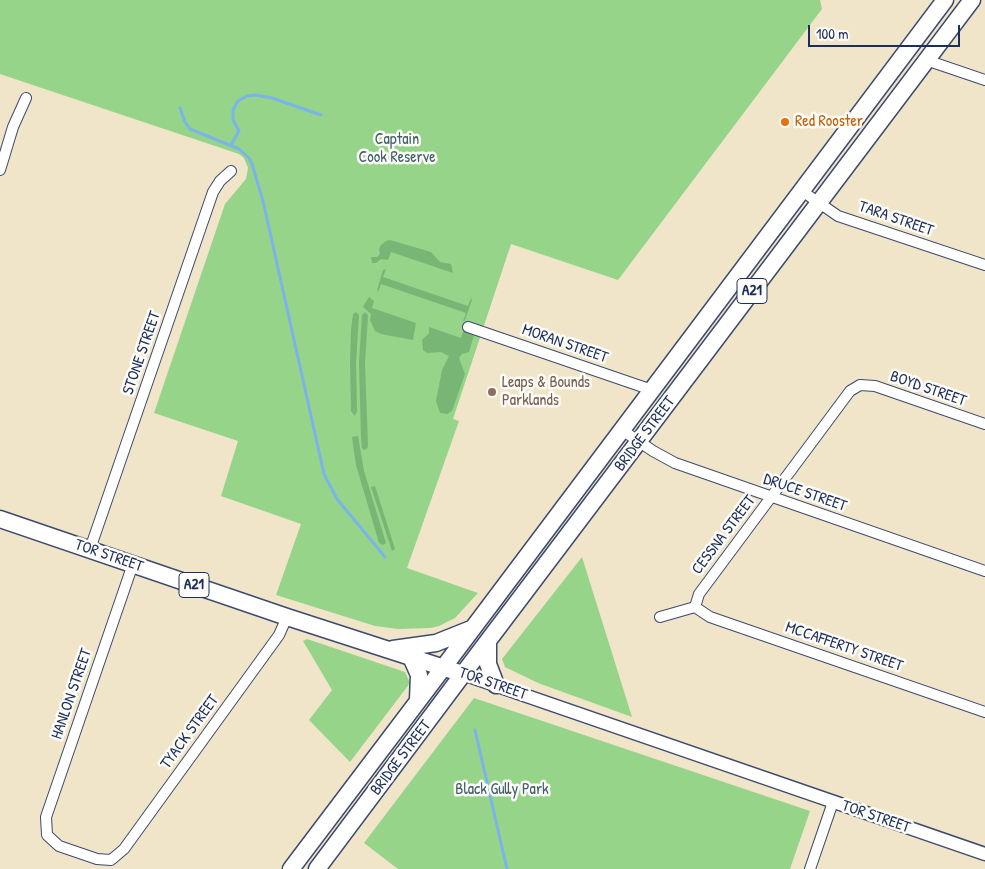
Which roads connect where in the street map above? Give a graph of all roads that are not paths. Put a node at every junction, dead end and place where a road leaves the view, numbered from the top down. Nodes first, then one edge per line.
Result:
1 (945, 0) edge
2 (970, 1) edge
3 (926, 60) junction
4 (985, 80) edge
5 (26, 98) dead end
6 (0, 170) edge
7 (231, 171) dead end
8 (802, 192) junction
9 (818, 203) junction
10 (985, 265) edge
11 (468, 327) dead end
12 (860, 385) joint
13 (652, 390) junction
14 (985, 424) edge
15 (622, 430) junction
16 (639, 442) junction
17 (771, 497) junction
18 (0, 519) edge
19 (90, 549) junction
20 (133, 564) junction
21 (985, 571) edge
22 (695, 607) junction
23 (287, 617) junction
24 (660, 617) dead end
25 (472, 628) junction
26 (488, 643) junction
27 (388, 650) junction
28 (410, 657) junction
29 (443, 668) junction
30 (463, 674) junction
31 (496, 685) junction
32 (418, 700) junction
33 (985, 712) edge
34 (833, 802) junction
35 (985, 854) edge
36 (111, 860) joint
37 (291, 869) edge
38 (317, 869) edge
39 (810, 869) edge

1 - 8 main road, BRIDGE STREET / A21
2 - 3 main road, BRIDGE STREET / A21
3 - 4 street
3 - 9 main road, BRIDGE STREET / A21
5 - 6 street
7 - 19 street, STONE STREET
8 - 9 street, TARA STREET
8 - 13 main road, BRIDGE STREET / A21
9 - 10 street, TARA STREET
9 - 16 main road, BRIDGE STREET / A21
11 - 13 street, MORAN STREET
12 - 14 street, BOYD STREET
12 - 17 street, CESSNA STREET
13 - 15 main road, BRIDGE STREET / A21
15 - 16 street, DRUCE STREET
15 - 25 main road, BRIDGE STREET / A21
16 - 17 street, DRUCE STREET
16 - 26 main road, BRIDGE STREET / A21
17 - 21 street, DRUCE STREET
17 - 22 street, CESSNA STREET
18 - 19 main road, TOR STREET / A21
19 - 20 main road, TOR STREET / A21
20 - 23 main road, TOR STREET / A21
20 - 36 street, HANLON STREET
22 - 24 street
22 - 33 street, MCCAFFERTY STREET
23 - 27 main road, TOR STREET / A21
23 - 36 street, TYACK STREET
25 - 27 main road, A21
25 - 29 main road, BRIDGE STREET
26 - 30 main road, BRIDGE STREET / A21
26 - 31 main road
27 - 28 main road, TOR STREET / A21
28 - 29 main road, TOR STREET / A21
28 - 32 main road
29 - 30 main road, TOR STREET / A21
29 - 32 main road, BRIDGE STREET
30 - 31 street, TOR STREET
30 - 38 main road, BRIDGE STREET
31 - 34 street, TOR STREET
32 - 37 main road, BRIDGE STREET
34 - 35 street, TOR STREET
34 - 39 street

